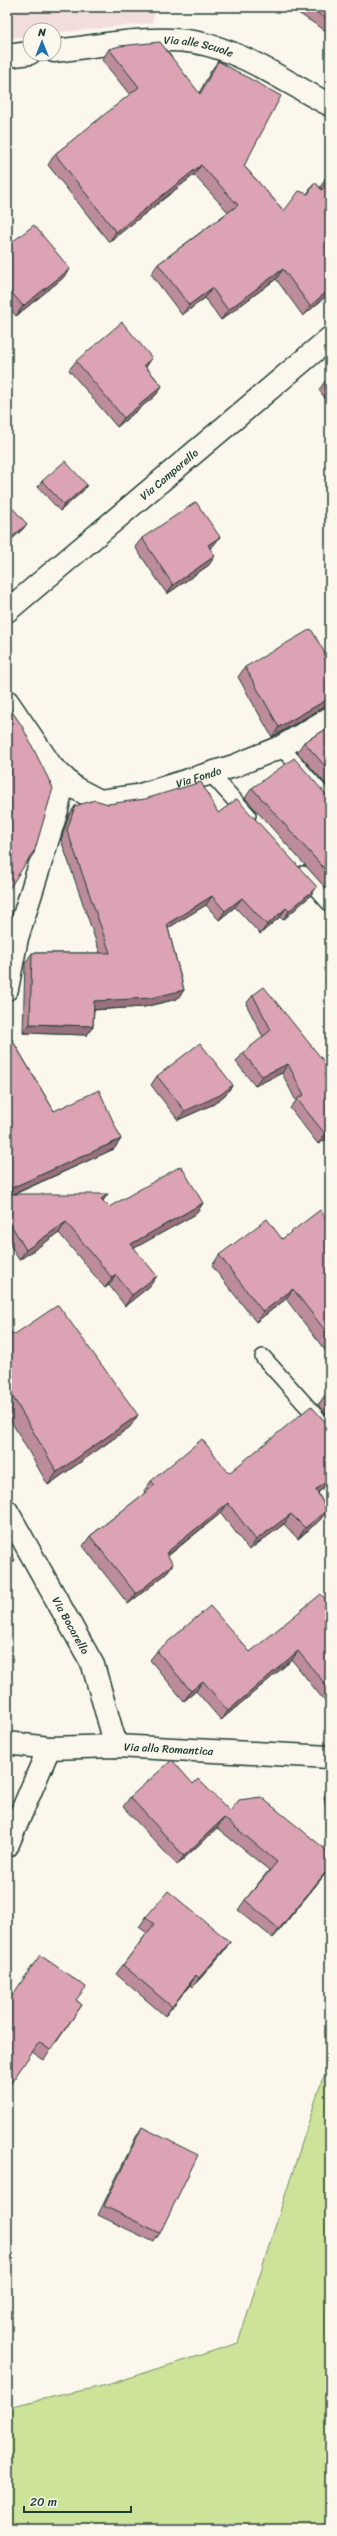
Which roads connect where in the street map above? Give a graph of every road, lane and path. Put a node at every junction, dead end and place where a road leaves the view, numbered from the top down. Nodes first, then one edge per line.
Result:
1 (62, 50) edge
2 (22, 54) edge
3 (7, 56) edge
4 (330, 105) edge
5 (330, 338) edge
6 (7, 611) edge
7 (7, 701) edge
8 (330, 718) edge
9 (281, 747) junction
10 (210, 773) junction
11 (64, 778) junction
12 (330, 803) edge
13 (257, 824) edge
14 (294, 864) edge
15 (330, 904) edge
16 (7, 989) edge
17 (263, 1357) dead end
18 (330, 1432) edge
19 (7, 1511) edge
20 (7, 1743) edge
21 (116, 1746) junction
22 (49, 1748) junction
23 (330, 1757) edge
24 (7, 1846) edge

1 - 4 street, Via alle Scuole
2 - 3 street
5 - 6 street, Via Camporello
7 - 11 street, Via Fondo
8 - 9 street, Via Fondo
9 - 10 street, Via Fondo
9 - 12 lane
10 - 11 street, Via Fondo
10 - 13 lane
11 - 16 street
14 - 15 lane
17 - 18 lane
19 - 21 street, Via Bocarello
20 - 22 street, Via alla Romantica
21 - 22 street, Via alla Romantica
21 - 23 street, Via alla Romantica
22 - 24 street

